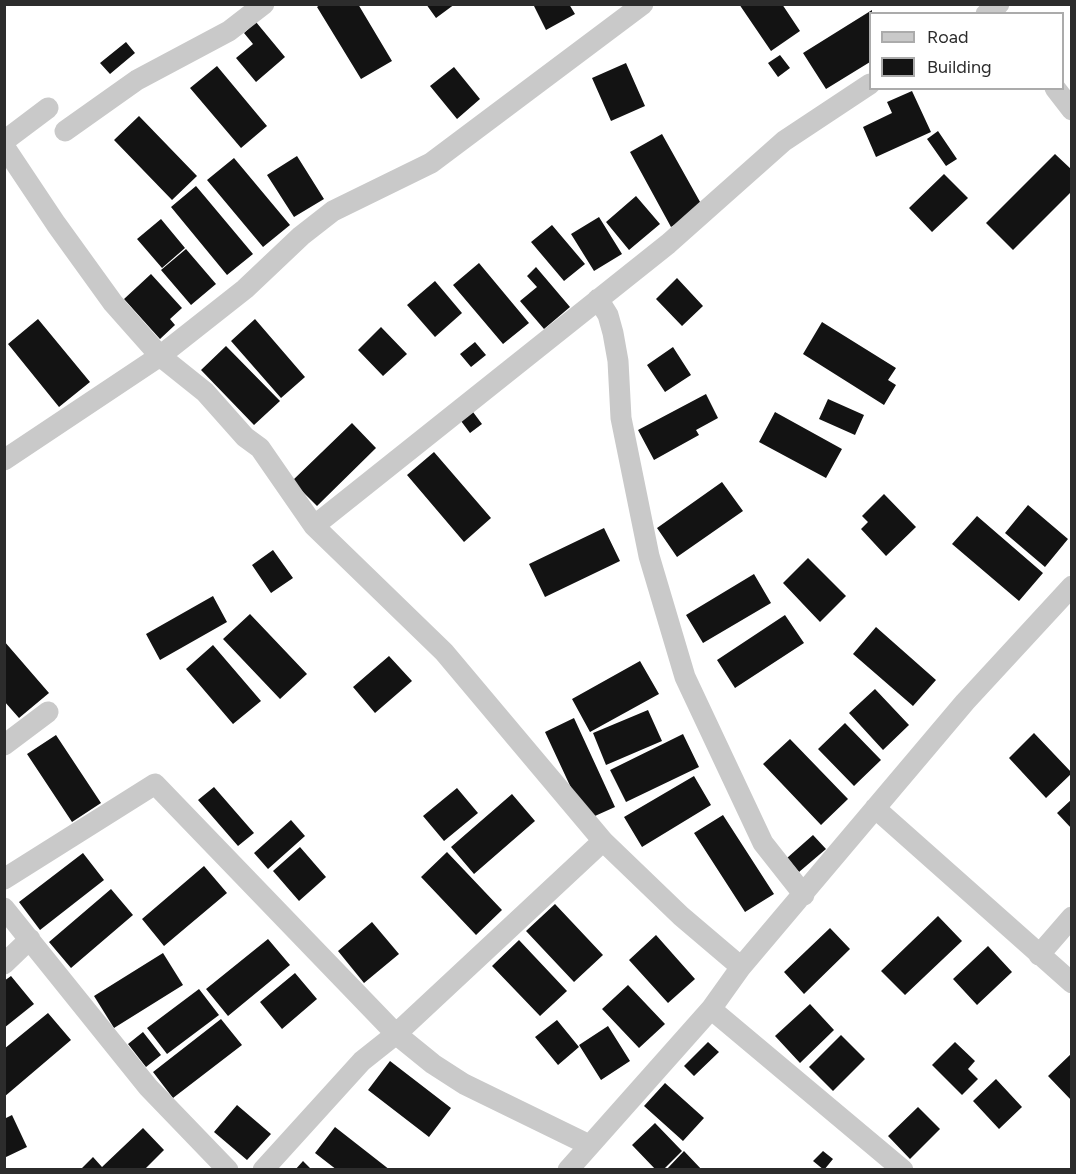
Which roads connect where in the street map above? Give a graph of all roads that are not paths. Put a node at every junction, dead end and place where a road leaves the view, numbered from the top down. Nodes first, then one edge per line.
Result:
1 (264, 4) edge
2 (643, 4) edge
3 (869, 85) edge
4 (1056, 90) edge
5 (48, 108) dead end
6 (1071, 110) edge
7 (65, 131) dead end
8 (4, 141) edge
9 (4, 146) edge
10 (598, 299) junction
11 (160, 356) junction
12 (4, 460) edge
13 (314, 526) junction
14 (1071, 586) edge
15 (48, 712) dead end
16 (4, 745) edge
17 (875, 808) junction
18 (603, 841) junction
19 (4, 879) edge
20 (804, 895) junction
21 (4, 908) edge
22 (1071, 917) edge
23 (30, 939) junction
24 (1039, 955) junction
25 (4, 964) edge
26 (741, 967) junction
27 (1071, 983) edge
28 (711, 1009) junction
29 (396, 1034) junction
30 (589, 1145) junction
31 (228, 1170) edge
32 (263, 1170) edge
33 (568, 1170) edge
34 (903, 1170) edge

1 - 7 street
2 - 11 street
3 - 10 street
4 - 6 street
5 - 8 street
9 - 11 street
10 - 13 street
10 - 20 street
11 - 12 street
11 - 13 street
13 - 18 street
14 - 17 street
15 - 16 street
17 - 20 street
17 - 24 street
18 - 26 street
18 - 29 street
19 - 29 street
20 - 26 street
21 - 23 street
22 - 24 street
23 - 25 street
23 - 31 street
24 - 27 street
26 - 28 street
28 - 30 street
28 - 34 street
29 - 30 street
29 - 32 street
30 - 33 street

